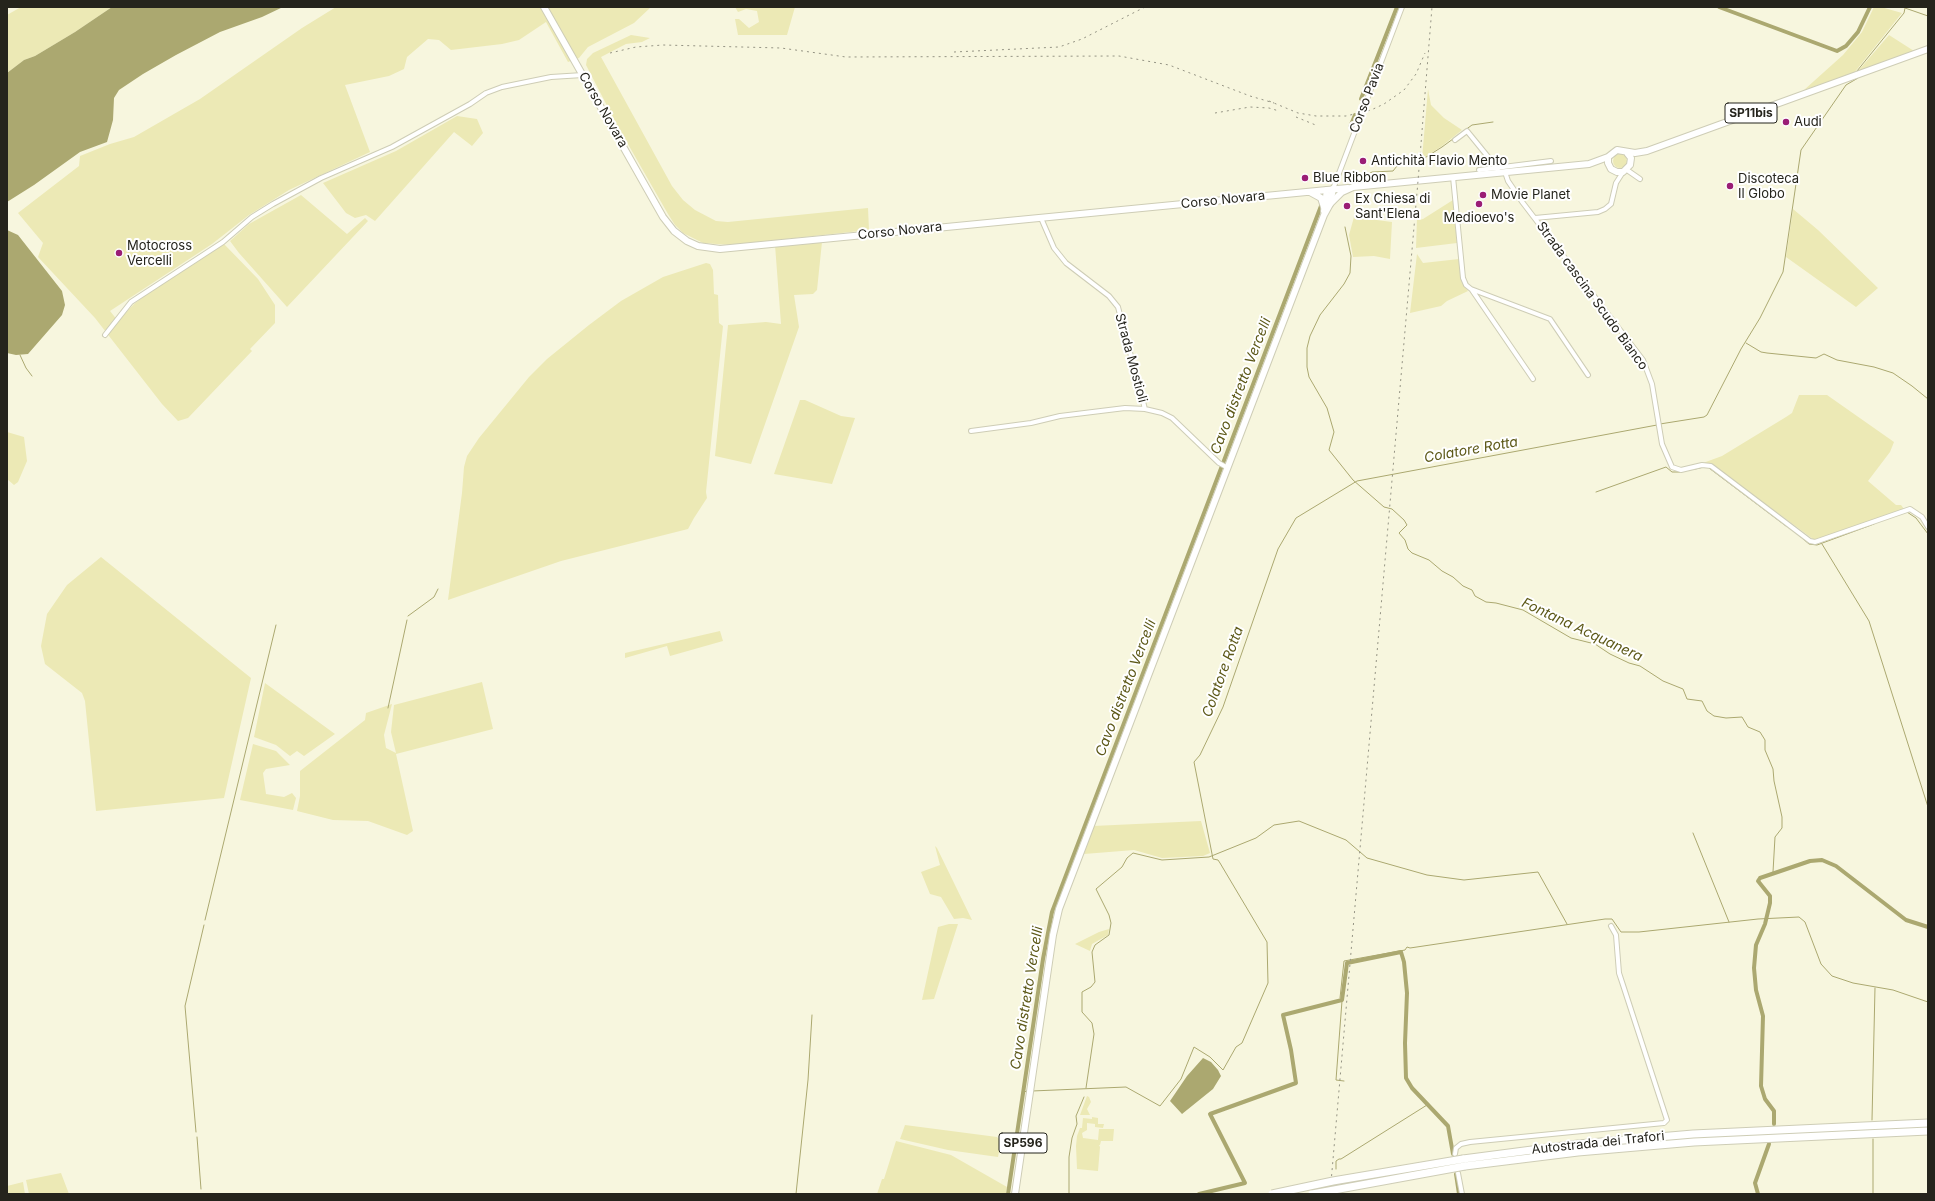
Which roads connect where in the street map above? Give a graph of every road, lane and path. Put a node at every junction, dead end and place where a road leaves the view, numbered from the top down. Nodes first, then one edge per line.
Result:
1 (544, 7) edge
2 (1402, 7) edge
3 (1928, 49) edge
4 (584, 75) junction
5 (1455, 140) dead end
6 (1647, 151) junction
7 (1627, 153) junction
8 (1608, 157) junction
9 (1552, 161) dead end
10 (1589, 164) junction
11 (1609, 166) junction
12 (1628, 167) junction
13 (1479, 170) dead end
14 (1501, 171) junction
15 (1614, 171) junction
16 (1453, 177) junction
17 (1640, 179) dead end
18 (1616, 183) junction
19 (1353, 187) junction
20 (1330, 190) junction
21 (1308, 192) junction
22 (1327, 205) junction
23 (1041, 218) junction
24 (1535, 218) junction
25 (1471, 289) junction
26 (105, 335) dead end
27 (1588, 376) dead end
28 (1532, 379) dead end
29 (1145, 409) junction
30 (971, 431) dead end
31 (1226, 467) junction
32 (1928, 526) edge
33 (1612, 926) dead end
34 (1928, 1123) edge
35 (1928, 1131) edge
36 (1455, 1154) dead end
37 (1458, 1174) dead end
38 (1015, 1194) edge
39 (1272, 1194) edge
40 (1312, 1194) edge
41 (1462, 1194) edge

1 - 4 main road, Corso Novara / SP11bis
2 - 20 street, Corso Pavia
3 - 6 main road, SP11bis
4 - 23 main road, Corso Novara / SP11bis
4 - 26 street
5 - 14 street, Strada cascina Scudo Bianco
6 - 7 main road, SP11bis
6 - 12 main road, SP11bis
7 - 8 main road, SP11bis
7 - 12 main road
8 - 10 main road, SP11bis
8 - 11 main road
9 - 14 street
10 - 11 main road, SP11bis
10 - 14 main road, SP11bis
11 - 15 main road
12 - 15 main road
12 - 17 street
12 - 18 street
13 - 14 street
14 - 16 main road, SP11bis
14 - 24 street, Strada cascina Scudo Bianco
15 - 18 street
16 - 19 main road, SP11bis
16 - 25 street
18 - 24 street
19 - 20 main road, Corso Novara / SP11bis
19 - 22 main road
20 - 21 main road, Corso Novara / SP11bis
20 - 22 main road
21 - 22 main road
21 - 23 main road, Corso Novara / SP11bis
22 - 31 main road
23 - 29 street, Strada Mostioli
24 - 32 street, Strada cascina Scudo Bianco
25 - 27 street
25 - 28 street
29 - 30 street
29 - 31 street
31 - 38 main road, SP596
33 - 36 street
34 - 39 highway, Autostrada dei Trafori, bridge
35 - 40 highway, Autostrada dei Trafori, bridge
37 - 41 street

